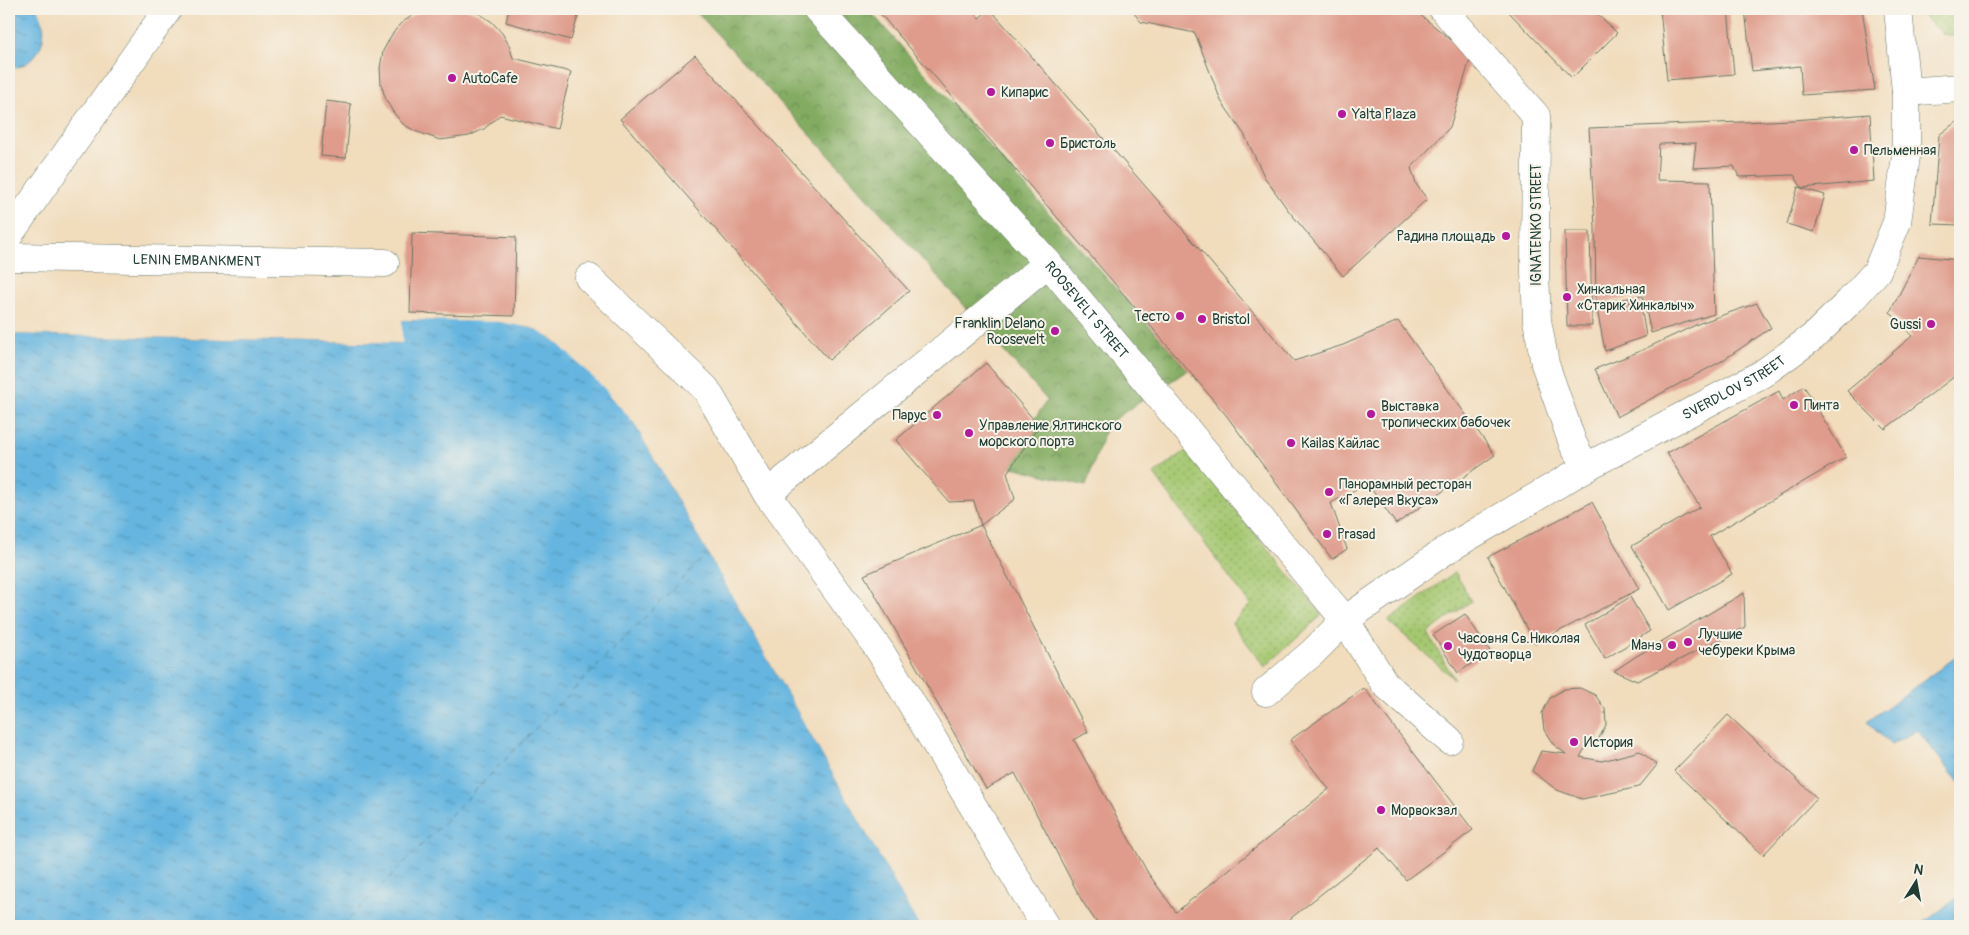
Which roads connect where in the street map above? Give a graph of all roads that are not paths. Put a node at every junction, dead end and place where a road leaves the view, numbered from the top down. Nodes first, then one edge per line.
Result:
1 (168, 9) edge
2 (817, 9) edge
3 (1443, 9) edge
4 (1898, 9) edge
5 (1960, 88) edge
6 (1906, 92) junction
7 (9, 235) edge
8 (9, 257) edge
9 (385, 263) dead end
10 (1048, 264) junction
11 (589, 278) dead end
12 (1586, 468) junction
13 (767, 494) junction
14 (1344, 620) junction
15 (1266, 692) dead end
16 (1449, 740) dead end
17 (1045, 926) edge

1 - 7 main road
2 - 10 main road, ROOSEVELT STREET
3 - 12 main road, IGNATENKO STREET
4 - 6 main road, SVERDLOV STREET
5 - 6 main road
6 - 12 main road, SVERDLOV STREET
8 - 9 main road, LENIN EMBANKMENT
10 - 13 main road
10 - 14 main road, ROOSEVELT STREET
11 - 13 main road
12 - 14 main road, SVERDLOV STREET
13 - 17 main road
14 - 15 main road, SVERDLOV STREET
14 - 16 main road, ROOSEVELT STREET

